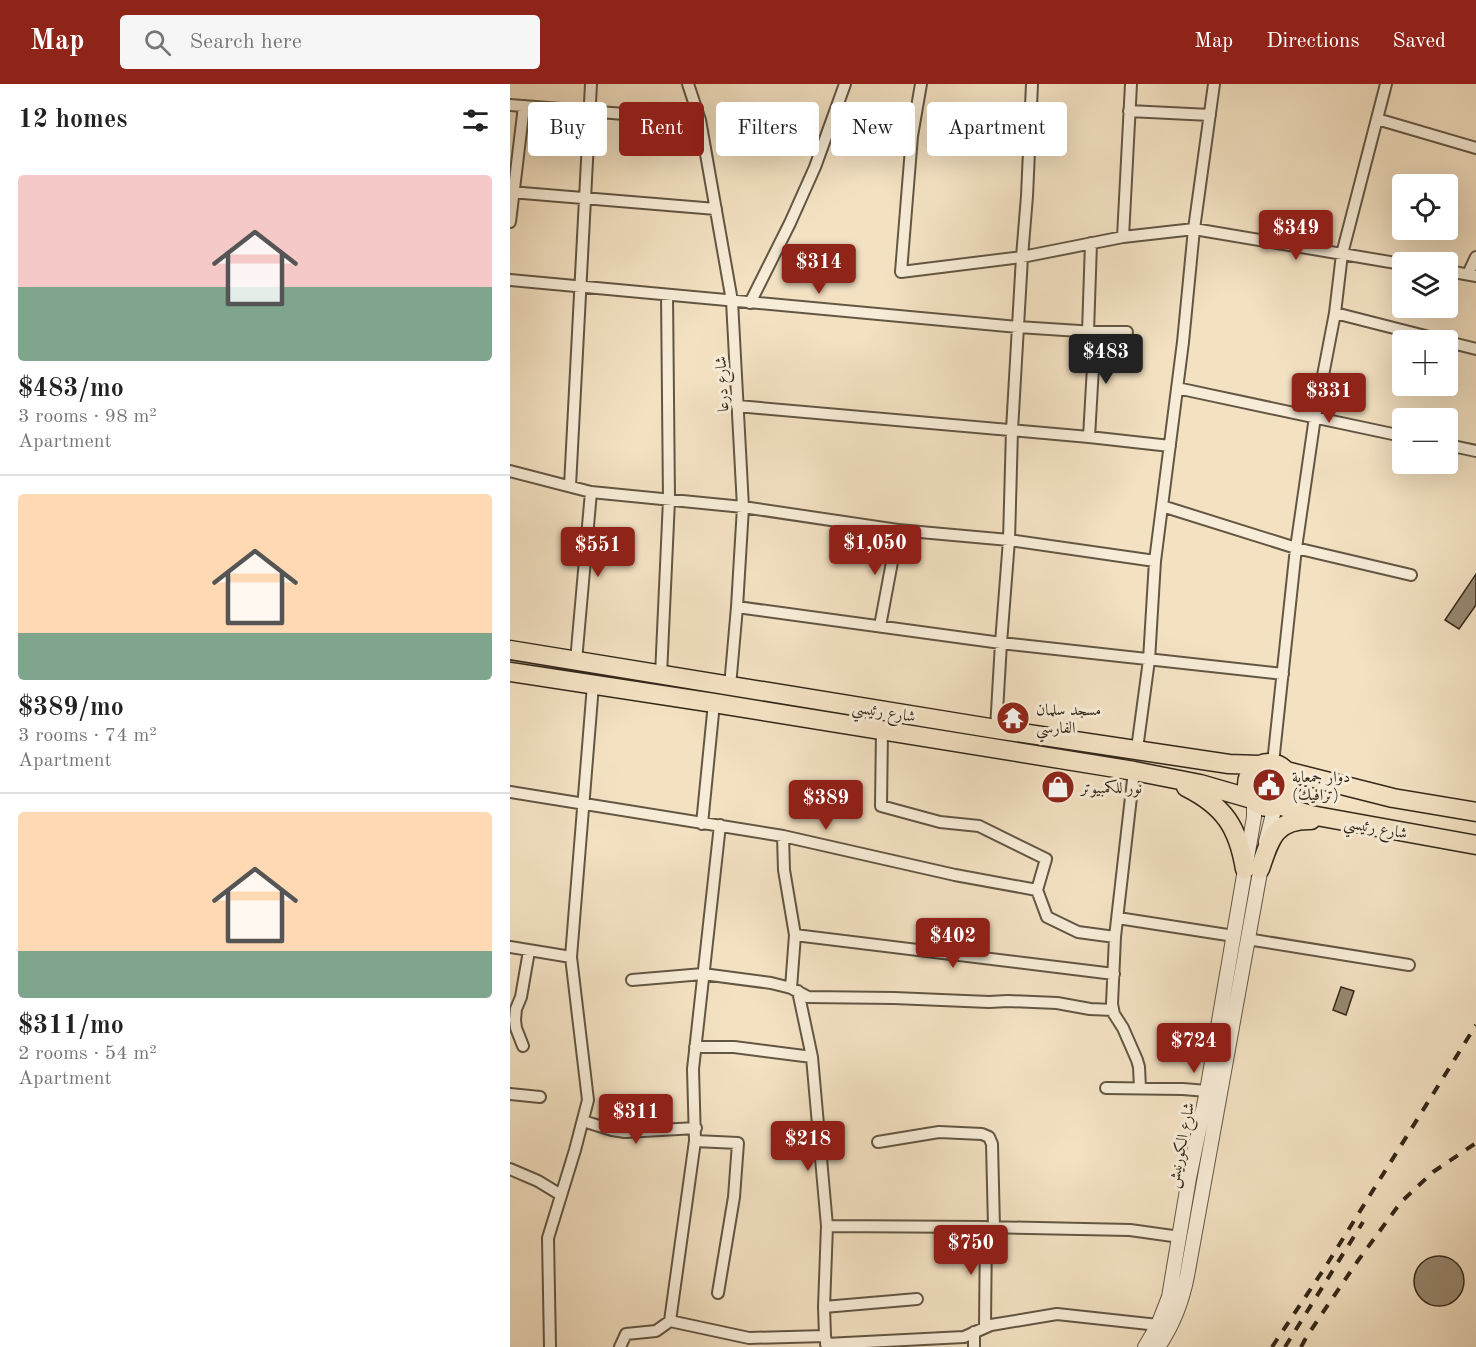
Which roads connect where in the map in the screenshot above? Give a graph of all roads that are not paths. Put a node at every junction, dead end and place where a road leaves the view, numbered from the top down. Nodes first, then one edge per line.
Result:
1 (591, 84) edge
2 (688, 84) edge
3 (845, 84) edge
4 (921, 84) edge
5 (1032, 84) edge
6 (1131, 84) edge
7 (1214, 84) edge
8 (1386, 84) edge
9 (590, 102) edge
10 (694, 102) edge
11 (510, 105) edge
12 (524, 106) junction
13 (528, 106) edge
14 (1129, 111) junction
15 (1210, 115) junction
16 (1377, 119) junction
17 (704, 142) edge
18 (1476, 148) edge
19 (588, 156) edge
20 (512, 192) edge
21 (586, 198) junction
22 (716, 209) junction
23 (510, 222) edge
24 (1194, 229) junction
25 (1123, 237) junction
26 (1091, 243) junction
27 (1342, 254) junction
28 (1022, 257) junction
29 (1476, 257) edge
30 (1392, 262) edge
31 (1472, 275) edge
32 (510, 280) edge
33 (581, 287) junction
34 (667, 295) junction
35 (732, 301) junction
36 (750, 303) junction
37 (1335, 314) junction
38 (1018, 327) junction
39 (1400, 330) edge
40 (1091, 332) junction
41 (1127, 332) dead end
42 (1458, 344) edge
43 (1476, 349) edge
44 (1177, 388) junction
45 (737, 406) junction
46 (1315, 417) junction
47 (1012, 430) junction
48 (1392, 434) edge
49 (1089, 437) junction
50 (1170, 446) junction
51 (1458, 448) edge
52 (1476, 452) edge
53 (510, 471) edge
54 (570, 486) junction
55 (591, 492) junction
56 (669, 500) junction
57 (742, 507) junction
58 (1162, 507) junction
59 (898, 530) junction
60 (1009, 540) junction
61 (1296, 548) junction
62 (1155, 561) junction
63 (1411, 575) dead end
64 (737, 607) junction
65 (880, 626) junction
66 (1001, 643) junction
67 (510, 651) edge
68 (1149, 660) junction
69 (584, 662) junction
70 (510, 672) edge
71 (1283, 674) junction
72 (661, 675) junction
73 (591, 685) junction
74 (730, 686) junction
75 (714, 703) junction
76 (996, 729) junction
77 (882, 730) junction
78 (1137, 749) junction
79 (1273, 767) junction
80 (1134, 771) junction
81 (1160, 776) junction
82 (510, 792) edge
83 (1253, 800) junction
84 (583, 804) junction
85 (1276, 806) junction
86 (1476, 812) edge
87 (1347, 822) junction
88 (702, 824) junction
89 (720, 825) junction
90 (783, 836) junction
91 (1476, 845) edge
92 (1252, 869) junction
93 (1037, 890) junction
94 (1118, 918) junction
95 (795, 935) junction
96 (1115, 937) junction
97 (1240, 937) junction
98 (510, 947) edge
99 (530, 951) junction
100 (571, 957) junction
101 (1409, 965) dead end
102 (703, 974) junction
103 (1114, 974) junction
104 (632, 980) dead end
105 (794, 989) junction
106 (1113, 1010) junction
107 (523, 1046) dead end
108 (695, 1047) junction
109 (812, 1057) junction
110 (1106, 1088) dead end
111 (1140, 1088) junction
112 (1208, 1091) junction
113 (510, 1094) edge
114 (540, 1097) dead end
115 (583, 1121) junction
116 (696, 1128) junction
117 (695, 1141) junction
118 (878, 1142) dead end
119 (510, 1169) edge
120 (1190, 1178) junction
121 (1204, 1180) junction
122 (561, 1195) junction
123 (827, 1226) junction
124 (990, 1227) junction
125 (1180, 1237) junction
126 (718, 1293) dead end
127 (917, 1299) dead end
128 (824, 1306) junction
129 (670, 1321) junction
130 (1158, 1325) junction
131 (985, 1326) junction
132 (974, 1332) junction
133 (826, 1342) edge
134 (550, 1347) edge
135 (620, 1347) edge
136 (974, 1347) edge
137 (1145, 1347) edge
138 (1158, 1347) edge

1 - 9 street
2 - 10 street, شارع درعا
3 - 36 street
4 - 28 street
5 - 28 street
6 - 14 street
7 - 15 street
8 - 16 street
11 - 12 street
12 - 13 street
12 - 20 street
14 - 15 street
14 - 25 street
15 - 24 street
16 - 18 street
16 - 27 street
17 - 22 street, شارع درعا
19 - 21 street
20 - 21 street
20 - 23 street
21 - 22 street
21 - 33 street
22 - 35 street, شارع درعا
24 - 25 street
24 - 27 street
24 - 44 street
25 - 26 street
26 - 28 street
26 - 40 street
27 - 30 street
27 - 37 street
28 - 38 street
29 - 31 street
32 - 33 street
33 - 34 street
33 - 54 street
34 - 35 street
34 - 56 street
35 - 36 street
35 - 45 street, شارع درعا
36 - 38 street
37 - 39 street
37 - 46 street
38 - 40 street
38 - 47 street
40 - 41 street
40 - 49 street
42 - 43 street
44 - 46 street
44 - 50 street
45 - 47 street
45 - 57 street, شارع درعا
46 - 48 street
46 - 61 street
47 - 49 street
47 - 60 street
49 - 50 street
50 - 58 street
51 - 52 street
53 - 54 street
54 - 55 street
55 - 56 street
55 - 69 street
56 - 57 street
56 - 72 street
57 - 59 street
57 - 64 street, شارع درعا
58 - 61 street
58 - 62 street
59 - 60 street
59 - 65 street
60 - 62 street
60 - 66 street
61 - 63 street
61 - 71 street
62 - 68 street
64 - 65 street
64 - 74 street, شارع درعا
65 - 66 street
66 - 68 street
66 - 76 street
67 - 69 highway, شارع رئيسي
68 - 71 street
68 - 78 street
69 - 72 highway, شارع رئيسي
69 - 73 highway
70 - 73 highway, شارع رئيسي
71 - 79 street
72 - 74 highway, شارع رئيسي
73 - 75 highway, شارع رئيسي
73 - 84 street
74 - 76 highway, شارع رئيسي
75 - 77 highway, شارع رئيسي
75 - 88 street
76 - 78 highway, شارع رئيسي
77 - 80 highway, شارع رئيسي
77 - 93 street
78 - 79 highway, شارع رئيسي
79 - 83 highway
79 - 85 highway
79 - 86 highway, شارع رئيسي
80 - 81 highway, شارع رئيسي
80 - 94 street
81 - 83 highway, شارع رئيسي
81 - 92 highway
82 - 84 street
83 - 85 highway
83 - 92 street, شارع الكورنيش
84 - 88 street
84 - 100 street
85 - 87 highway, شارع رئيسي
85 - 92 street, شارع الكورنيش
87 - 91 highway, شارع رئيسي
87 - 92 highway
88 - 89 street
89 - 90 street
89 - 102 street
90 - 93 street
90 - 95 street
92 - 97 street, شارع الكورنيش
93 - 96 street
94 - 96 street
94 - 97 street
95 - 103 street
95 - 105 street
96 - 103 street
97 - 101 street
97 - 112 street, شارع الكورنيش
97 - 121 street, شارع الكورنيش
98 - 99 street
99 - 100 street
99 - 107 street
100 - 115 street
102 - 104 street
102 - 105 street
102 - 108 street
103 - 106 street
105 - 106 street
105 - 109 street
106 - 111 street
108 - 109 street
108 - 116 street
109 - 123 street
110 - 111 street
111 - 112 street
112 - 120 street, شارع الكورنيش
113 - 114 street
115 - 116 street
115 - 122 street
116 - 117 street
117 - 126 street
117 - 129 street
118 - 124 street
119 - 122 street
120 - 121 street
120 - 125 street, شارع الكورنيش
121 - 138 street, شارع الكورنيش
122 - 134 street
123 - 124 street
123 - 128 street
124 - 125 street
124 - 131 street
125 - 130 street, شارع الكورنيش
127 - 128 street
128 - 133 street
129 - 133 street
129 - 135 street
130 - 131 street
130 - 137 street, شارع الكورنيش
131 - 132 street
132 - 133 street
132 - 136 street

